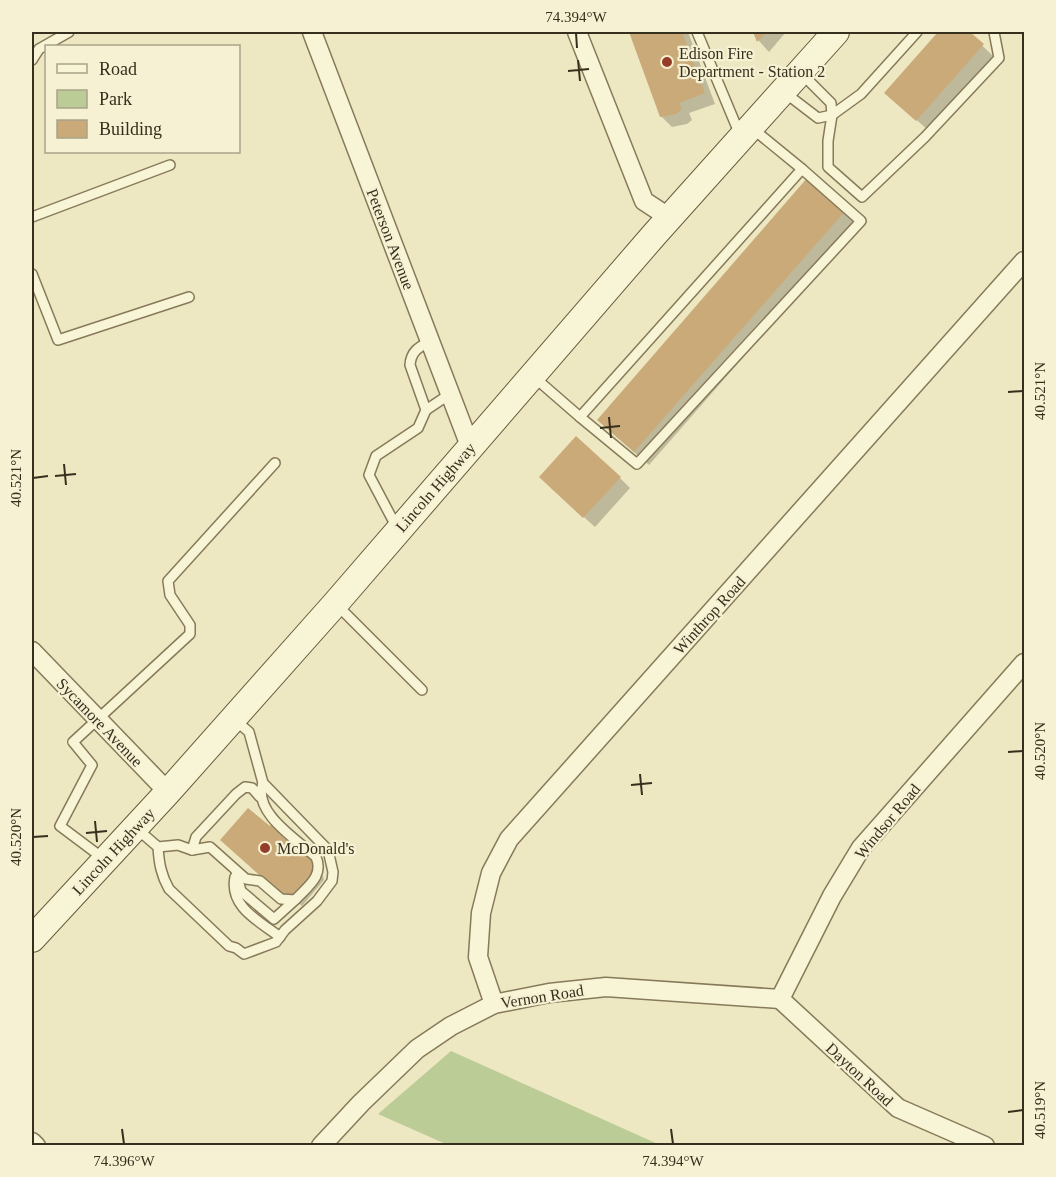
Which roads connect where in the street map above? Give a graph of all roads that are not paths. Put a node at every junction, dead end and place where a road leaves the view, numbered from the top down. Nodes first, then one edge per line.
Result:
1 (69, 32) edge
2 (312, 32) edge
3 (577, 32) edge
4 (697, 32) edge
5 (836, 32) edge
6 (917, 32) edge
7 (994, 32) edge
8 (46, 45) edge
9 (45, 46) edge
10 (32, 60) edge
11 (800, 72) junction
12 (783, 91) junction
13 (832, 115) junction
14 (746, 132) junction
15 (170, 165) dead end
16 (802, 169) junction
17 (32, 217) edge
18 (670, 218) junction
19 (1024, 261) edge
20 (32, 274) edge
21 (189, 297) dead end
22 (430, 341) junction
23 (532, 375) junction
24 (450, 394) junction
25 (426, 410) junction
26 (580, 417) junction
27 (470, 446) junction
28 (276, 463) dead end
29 (398, 530) junction
30 (335, 604) junction
31 (32, 651) edge
32 (1024, 663) edge
33 (422, 690) dead end
34 (234, 718) junction
35 (98, 720) junction
36 (263, 783) junction
37 (168, 792) junction
38 (261, 797) junction
39 (135, 827) junction
40 (158, 847) junction
41 (192, 850) junction
42 (105, 860) junction
43 (236, 871) junction
44 (295, 900) junction
45 (280, 937) junction
46 (32, 939) edge
47 (780, 999) junction
48 (494, 1004) junction
49 (32, 1142) edge
50 (36, 1146) edge
51 (321, 1146) edge
52 (985, 1146) edge

1 - 8 lane
2 - 22 street, Peterson Avenue
3 - 18 street
4 - 14 lane
5 - 11 main road, Lincoln Highway
6 - 13 lane
7 - 13 lane
9 - 10 lane
11 - 12 main road, Lincoln Highway
11 - 13 lane
12 - 13 lane
12 - 14 main road, Lincoln Highway
14 - 16 lane
14 - 18 main road, Lincoln Highway
15 - 17 lane
16 - 26 lane
16 - 26 lane
18 - 23 main road, Lincoln Highway
19 - 48 street, Winthrop Road
20 - 21 lane
22 - 24 street, Peterson Avenue
22 - 25 lane
23 - 26 lane
23 - 27 main road, Lincoln Highway
24 - 25 lane
24 - 27 street, Peterson Avenue
25 - 29 lane
27 - 29 main road, Lincoln Highway
28 - 35 lane
29 - 30 main road, Lincoln Highway
30 - 33 lane
30 - 34 main road, Lincoln Highway
31 - 35 street, Sycamore Avenue
32 - 47 street, Windsor Road
34 - 36 lane
34 - 37 main road, Lincoln Highway
35 - 37 street, Sycamore Avenue
35 - 42 lane
36 - 38 lane
36 - 45 lane
37 - 39 main road, Lincoln Highway
38 - 41 lane
38 - 44 lane
39 - 40 lane
39 - 42 main road, Lincoln Highway
40 - 41 lane
40 - 45 lane
41 - 43 lane
42 - 46 main road, Lincoln Highway
43 - 44 lane
43 - 44 lane
43 - 45 lane
47 - 48 street, Vernon Road
47 - 52 street, Dayton Road
48 - 51 street, Vernon Road
49 - 50 street

